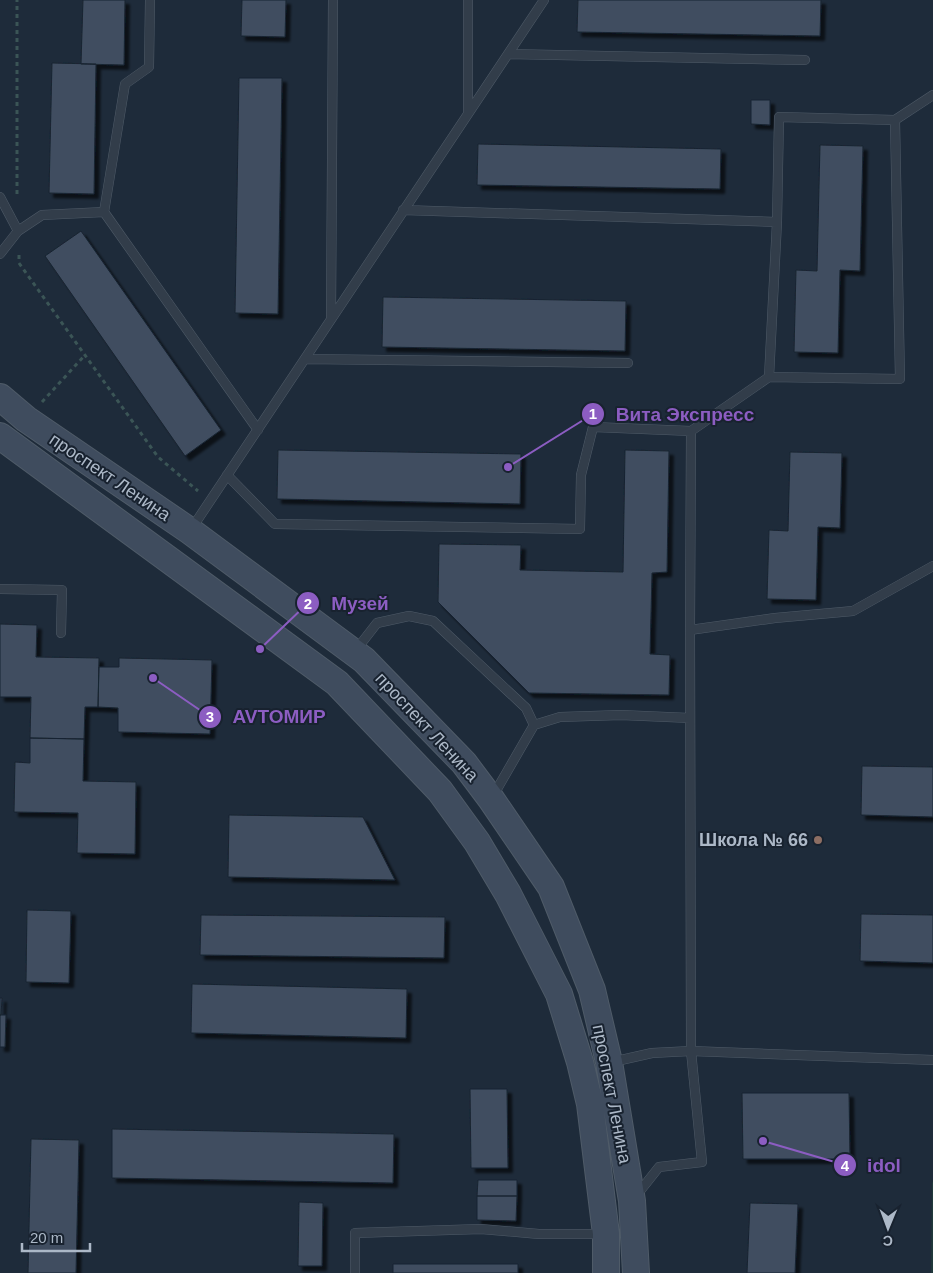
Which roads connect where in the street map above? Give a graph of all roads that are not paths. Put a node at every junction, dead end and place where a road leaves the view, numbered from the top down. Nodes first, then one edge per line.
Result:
1 (150, 0) edge
2 (333, 0) edge
3 (468, 0) edge
4 (544, 0) edge
5 (508, 54) junction
6 (805, 60) dead end
7 (933, 95) edge
8 (468, 113) junction
9 (895, 120) junction
10 (0, 197) edge
11 (404, 210) junction
12 (104, 212) junction
13 (777, 222) junction
14 (18, 231) junction
15 (0, 254) edge
16 (331, 319) junction
17 (305, 359) junction
18 (628, 363) dead end
19 (769, 377) junction
20 (0, 397) edge
21 (258, 430) junction
22 (691, 431) junction
23 (0, 436) edge
24 (227, 475) junction
25 (190, 531) junction
26 (933, 566) edge
27 (0, 589) edge
28 (690, 630) junction
29 (61, 633) dead end
30 (354, 653) junction
31 (690, 718) junction
32 (534, 725) junction
33 (491, 799) junction
34 (691, 1051) junction
35 (933, 1060) edge
36 (609, 1062) junction
37 (632, 1201) junction
38 (606, 1234) junction
39 (355, 1273) edge
40 (606, 1273) edge
41 (636, 1273) edge

1 - 12 lane
2 - 16 lane
3 - 8 lane
4 - 5 lane
5 - 6 lane
5 - 8 lane
7 - 9 lane
8 - 11 lane
9 - 13 lane
9 - 19 lane
10 - 14 lane
11 - 13 lane
11 - 16 lane
12 - 14 lane
12 - 21 lane
13 - 19 lane
14 - 15 lane
16 - 17 lane
17 - 18 lane
17 - 21 lane
19 - 22 lane
20 - 25 main road, проспект Ленина
21 - 24 lane
22 - 24 lane
22 - 28 lane
23 - 38 main road, проспект Ленина
24 - 25 lane
25 - 30 main road, проспект Ленина
26 - 28 lane
27 - 29 lane
28 - 31 lane
30 - 32 lane
30 - 33 main road, проспект Ленина
31 - 32 lane
31 - 34 lane
32 - 33 lane
33 - 36 main road, проспект Ленина
34 - 35 lane
34 - 36 lane
34 - 37 lane
36 - 37 main road, проспект Ленина
37 - 41 main road, проспект Ленина
38 - 39 lane
38 - 40 main road, проспект Ленина

